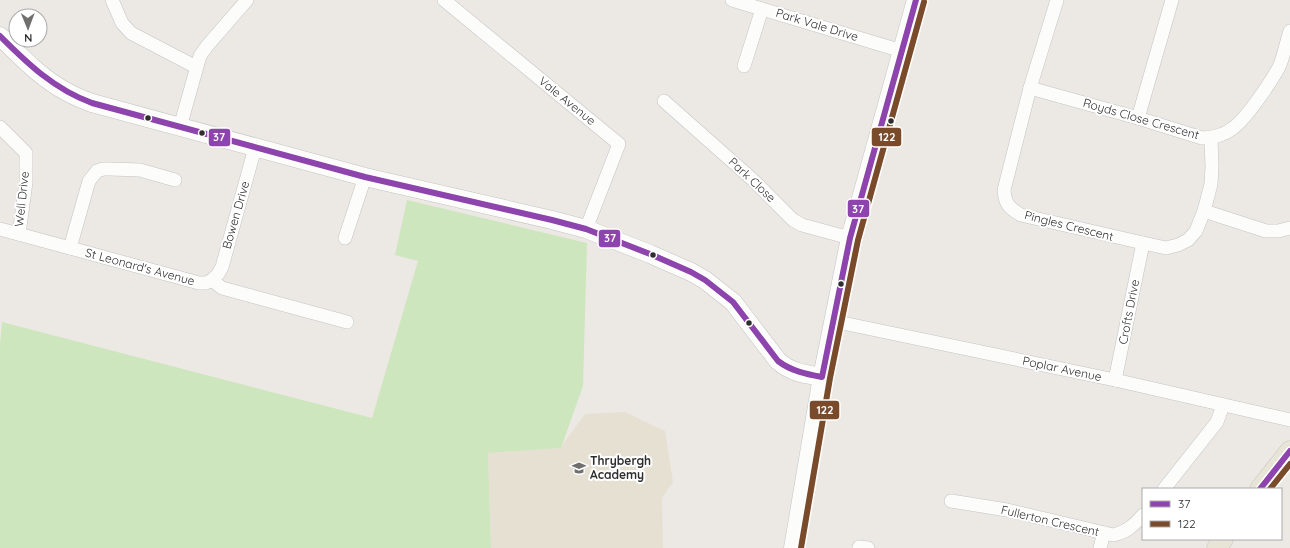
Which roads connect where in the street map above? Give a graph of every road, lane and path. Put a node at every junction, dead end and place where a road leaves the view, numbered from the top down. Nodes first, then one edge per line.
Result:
1 (112, 0) edge
2 (247, 0) edge
3 (444, 0) edge
4 (732, 0) edge
5 (916, 0) edge
6 (1057, 0) edge
7 (1172, 0) edge
8 (760, 5) edge
9 (1290, 31) edge
10 (0, 36) edge
11 (902, 51) junction
12 (744, 66) dead end
13 (196, 67) junction
14 (1030, 88) junction
15 (664, 101) dead end
16 (1138, 118) junction
17 (0, 127) edge
18 (180, 127) junction
19 (1211, 138) junction
20 (255, 148) junction
21 (365, 177) junction
22 (175, 180) dead end
23 (1204, 211) junction
24 (1290, 228) edge
25 (0, 229) edge
26 (586, 229) junction
27 (19, 234) junction
28 (345, 238) dead end
29 (850, 238) junction
30 (1143, 244) junction
31 (70, 248) junction
32 (212, 280) junction
33 (834, 321) junction
34 (346, 322) dead end
35 (822, 378) junction
36 (1115, 380) junction
37 (1223, 405) junction
38 (1290, 420) edge
39 (1290, 451) edge
40 (1165, 488) edge
41 (1261, 488) edge
42 (951, 501) dead end
43 (1142, 516) edge
44 (1104, 534) junction
45 (793, 548) edge
46 (1100, 548) edge

1 - 13 street
2 - 13 street
3 - 26 street, Vale Avenue
4 - 8 street, Park Vale Drive
5 - 11 street
6 - 14 street, Pingles Crescent
7 - 16 street
8 - 11 street, Park Vale Drive
8 - 12 street
9 - 19 street, Royds Close Crescent
10 - 18 street
11 - 29 street
13 - 18 street
14 - 16 street, Royds Close Crescent
14 - 30 street, Pingles Crescent
15 - 29 street, Park Close
16 - 19 street, Royds Close Crescent
17 - 27 street, Well Drive
18 - 20 street
19 - 23 street, Pingles Crescent
20 - 21 street
20 - 32 street, Bowen Drive
21 - 26 street
21 - 28 street
22 - 31 street
23 - 24 street
23 - 30 street, Pingles Crescent
25 - 27 street, St Leonard's Avenue
26 - 35 street
27 - 31 street, St Leonard's Avenue
29 - 33 street
30 - 36 street, Crofts Drive
31 - 32 street, St Leonard's Avenue
32 - 34 street, St Leonard's Avenue
33 - 35 street
33 - 36 street, Poplar Avenue
35 - 45 street
36 - 37 street, Poplar Avenue
37 - 38 street, Poplar Avenue
37 - 40 street
39 - 41 main road
42 - 44 street, Fullerton Crescent
43 - 44 street, Fullerton Crescent
44 - 46 street

